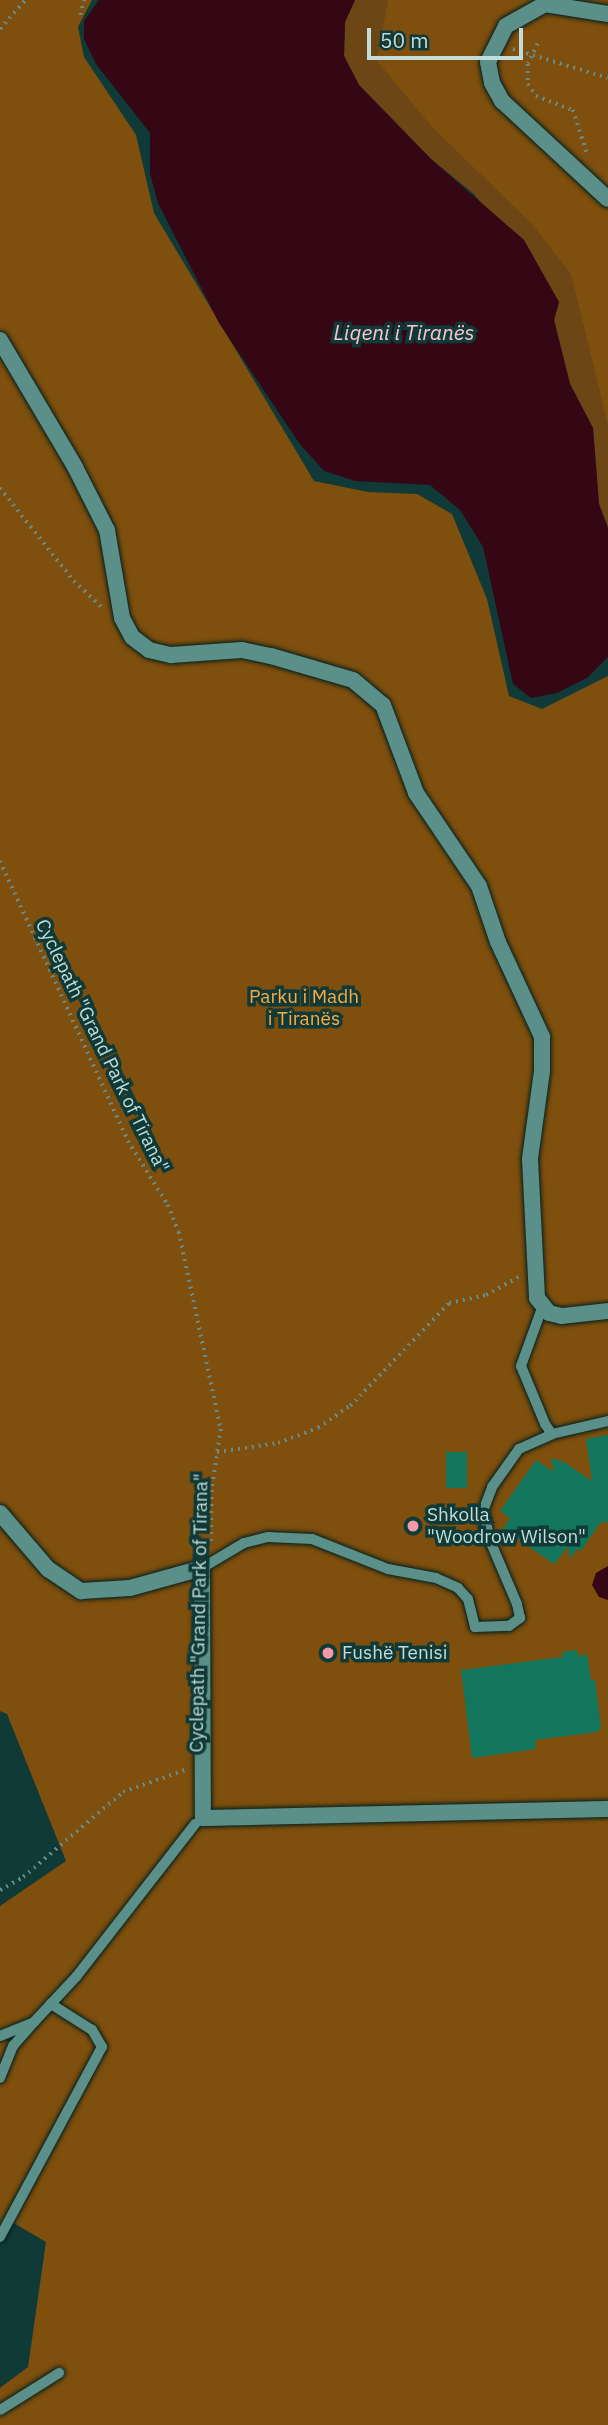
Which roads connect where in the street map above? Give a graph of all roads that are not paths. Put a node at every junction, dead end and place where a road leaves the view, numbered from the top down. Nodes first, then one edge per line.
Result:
1 (608, 14) edge
2 (608, 199) edge
3 (0, 340) edge
4 (542, 1308) junction
5 (608, 1311) edge
6 (608, 1420) edge
7 (552, 1434) junction
8 (0, 1513) edge
9 (207, 1565) junction
10 (608, 1809) edge
11 (199, 1821) junction
12 (51, 2004) junction
13 (34, 2022) junction
14 (0, 2036) edge
15 (0, 2078) edge
16 (0, 2237) edge
17 (59, 2373) dead end
18 (0, 2410) edge

1 - 2 street
3 - 4 street
4 - 5 street
4 - 7 lane
6 - 7 lane
7 - 9 lane
8 - 9 street
9 - 11 street
10 - 11 street
11 - 12 lane
12 - 13 lane
12 - 16 lane
13 - 14 lane
13 - 15 lane
17 - 18 lane

